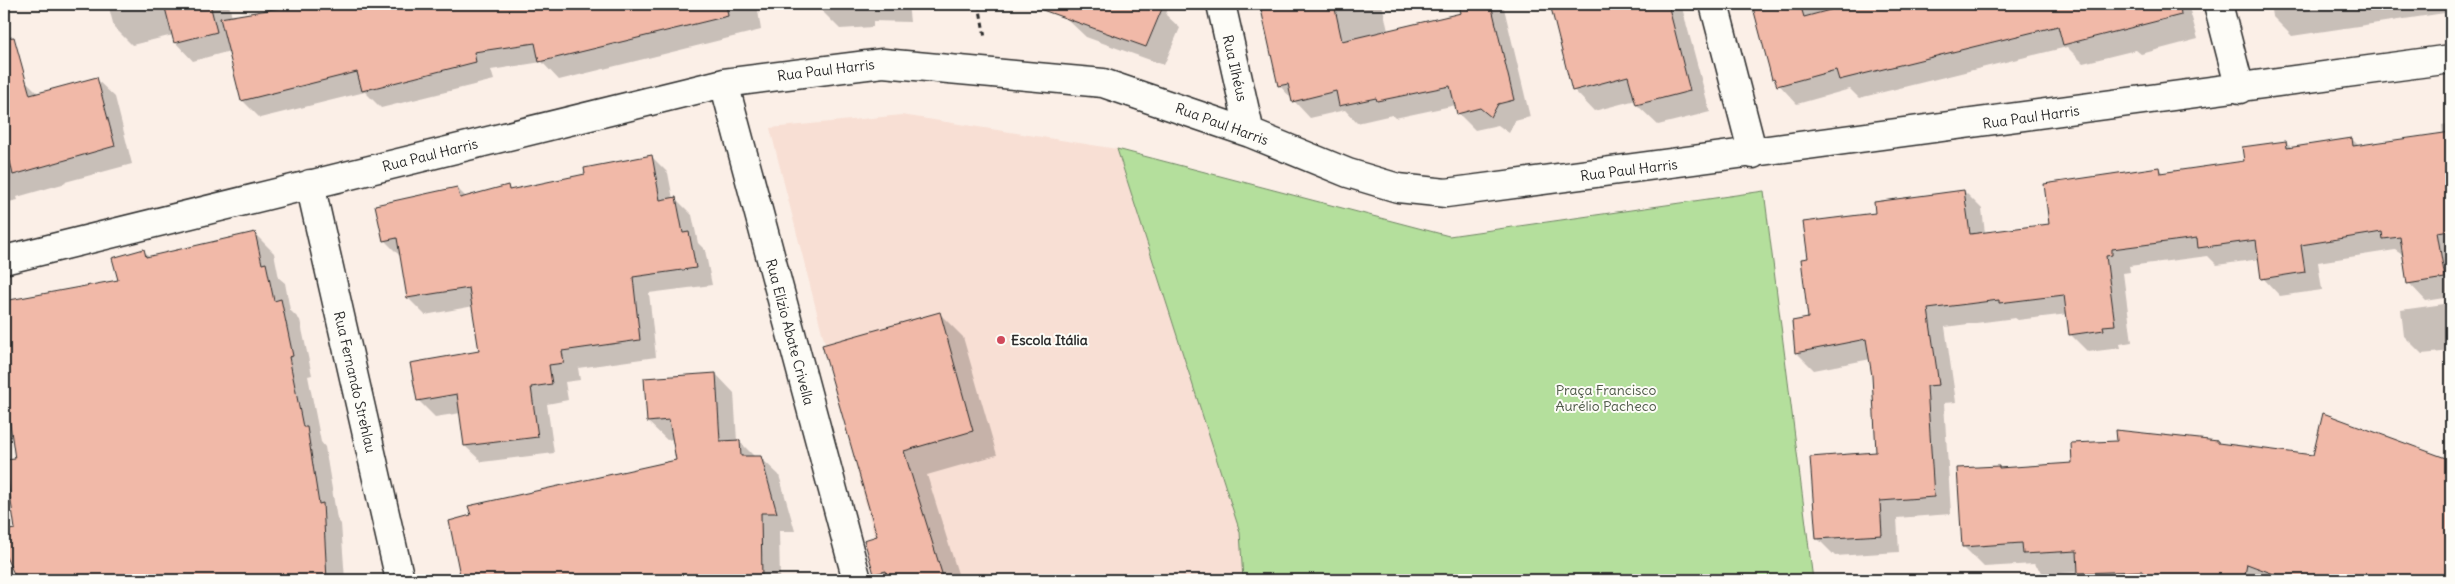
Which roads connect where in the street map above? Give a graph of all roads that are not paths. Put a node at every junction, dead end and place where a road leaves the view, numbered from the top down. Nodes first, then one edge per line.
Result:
1 (1221, 4) edge
2 (1714, 4) edge
3 (2218, 4) edge
4 (2451, 59) edge
5 (724, 83) junction
6 (2240, 89) junction
7 (1250, 133) junction
8 (1753, 154) junction
9 (310, 184) junction
10 (4, 260) edge
11 (400, 580) edge
12 (857, 580) edge

1 - 7 street, Rua Ilhéus
2 - 8 street
3 - 6 street
4 - 6 street, Rua Paul Harris
5 - 7 street, Rua Paul Harris
5 - 9 street, Rua Paul Harris
5 - 12 street, Rua Elízio Abate Crivella
6 - 8 street, Rua Paul Harris
7 - 8 street, Rua Paul Harris
9 - 10 street, Rua Paul Harris
9 - 11 street, Rua Fernando Strehlau

